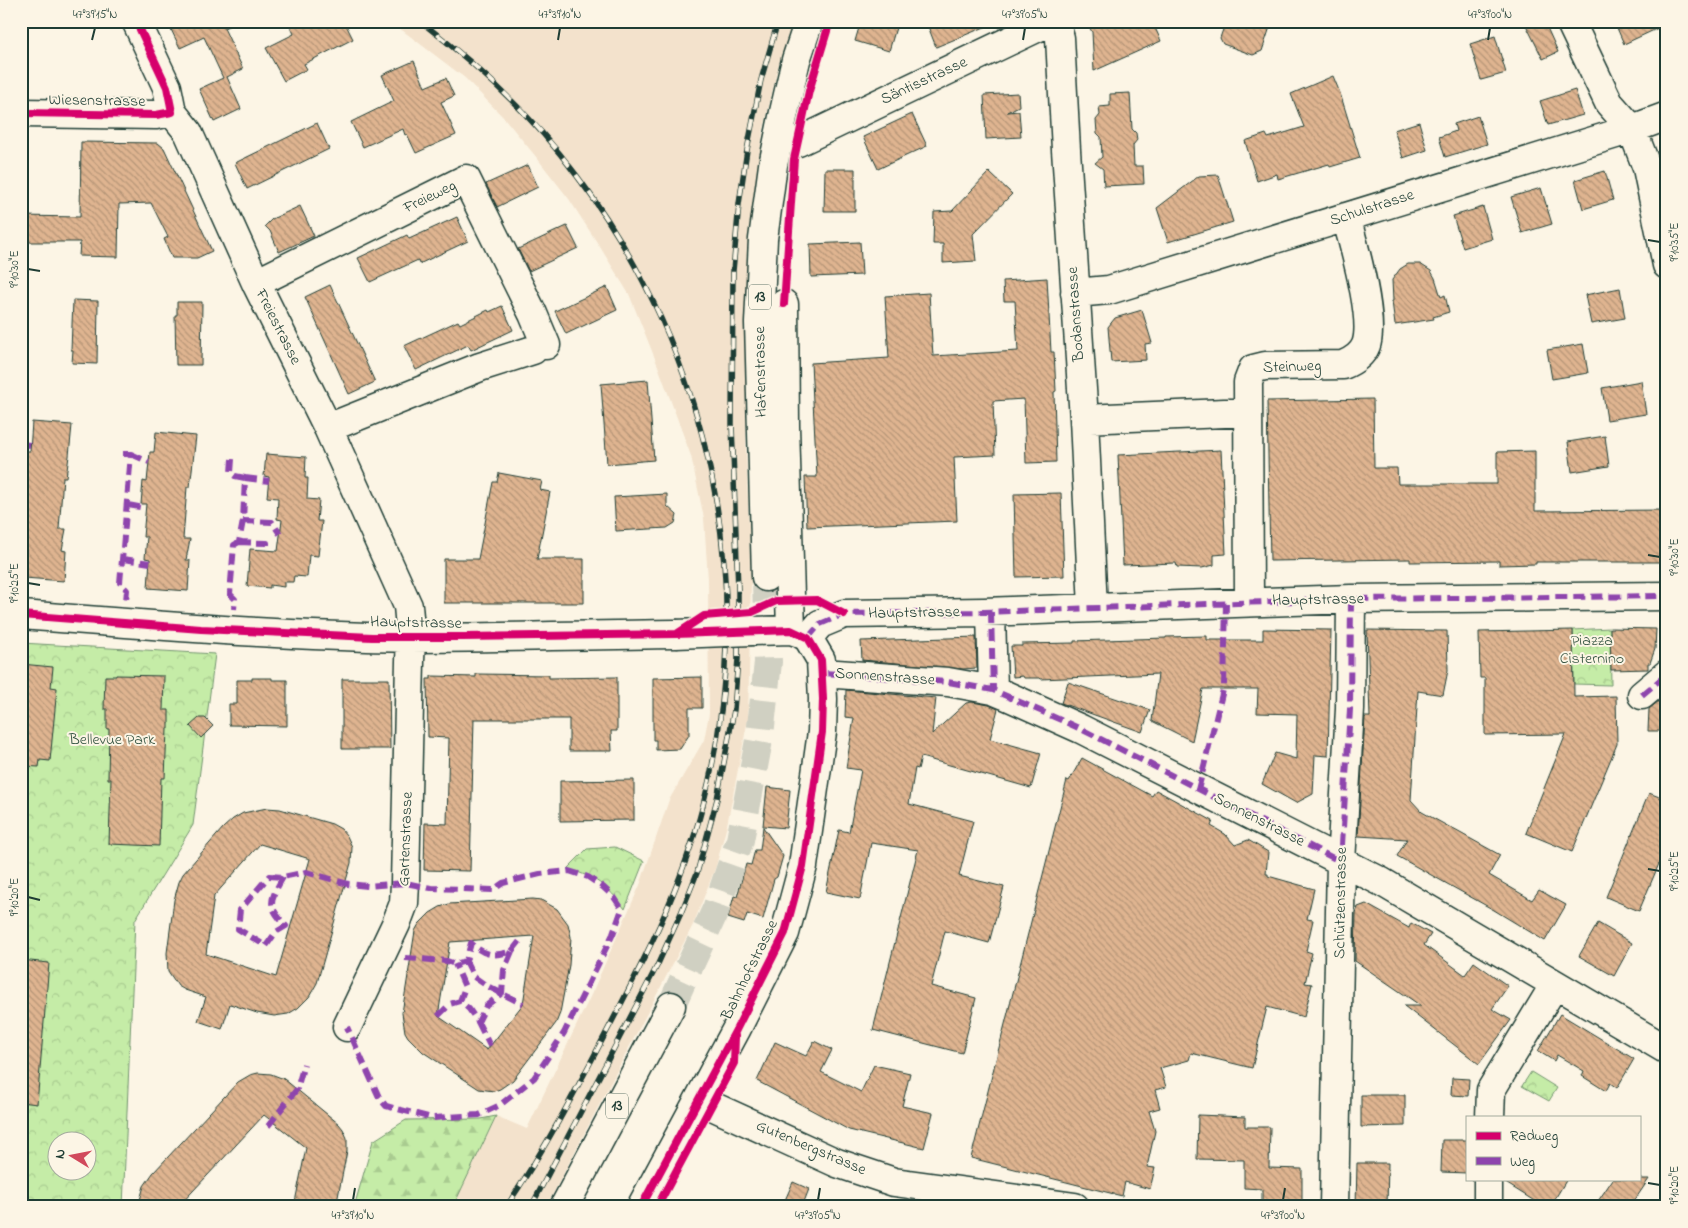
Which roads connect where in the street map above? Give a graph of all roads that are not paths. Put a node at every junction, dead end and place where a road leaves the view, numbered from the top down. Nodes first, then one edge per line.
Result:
1 (136, 21) edge
2 (809, 21) edge
3 (1051, 21) edge
4 (1055, 21) edge
5 (1570, 21) edge
6 (172, 112) junction
7 (21, 113) edge
8 (1667, 116) edge
9 (1632, 130) junction
10 (798, 142) dead end
11 (1346, 217) junction
12 (1667, 265) edge
13 (256, 283) junction
14 (1075, 293) junction
15 (784, 304) dead end
16 (1248, 412) junction
17 (1084, 419) junction
18 (328, 428) junction
19 (766, 577) tunnel mouth
20 (1667, 596) edge
21 (1351, 600) junction
22 (1249, 602) junction
23 (1093, 608) junction
24 (991, 612) junction
25 (21, 615) edge
26 (800, 634) junction
27 (410, 638) junction
28 (823, 673) junction
29 (1667, 674) edge
30 (994, 690) junction
31 (1642, 695) dead end
32 (1341, 862) junction
33 (1554, 984) junction
34 (671, 1006) tunnel mouth
35 (347, 1027) dead end
36 (1667, 1050) edge
37 (699, 1100) junction
38 (1490, 1116) edge
39 (1488, 1180) edge
40 (564, 1207) edge
41 (642, 1207) edge
42 (1075, 1207) edge
43 (1334, 1207) edge
44 (1488, 1207) edge

1 - 6 street, Freiestrasse
2 - 19 street, Hafenstrasse / 13
3 - 10 street, Säntisstrasse
4 - 14 street, Bodanstrasse
5 - 9 street
6 - 7 street, Wiesenstrasse
6 - 13 street, Freiestrasse
8 - 9 street, Schulstrasse
9 - 11 street, Schulstrasse
9 - 12 street
11 - 14 street, Schulstrasse
11 - 16 street, Steinweg
13 - 18 street, Freiestrasse
13 - 18 street, Freieweg
14 - 17 street, Bodanstrasse
15 - 26 street, Hafenstrasse
16 - 17 street
16 - 22 street, Steinweg
17 - 23 street, Bodanstrasse
18 - 27 street, Freiestrasse
20 - 21 street, Hauptstrasse
21 - 22 street, Hauptstrasse
21 - 32 street, Schützenstrasse
22 - 23 street, Hauptstrasse
23 - 24 street, Hauptstrasse
24 - 26 street, Hauptstrasse
24 - 30 street
25 - 27 street, Hauptstrasse
26 - 27 street, Hauptstrasse, bridge
26 - 28 street, Bahnhofstrasse
27 - 35 street, Gartenstrasse
28 - 30 street, Sonnenstrasse
28 - 37 street, Bahnhofstrasse
29 - 31 street
30 - 32 street, Sonnenstrasse
32 - 33 street, Sonnenstrasse
32 - 43 street, Schützenstrasse
33 - 36 street, Sonnenstrasse
33 - 38 street
34 - 40 street, 13
37 - 41 street, Bahnhofstrasse
37 - 42 street, Gutenbergstrasse
39 - 44 street

